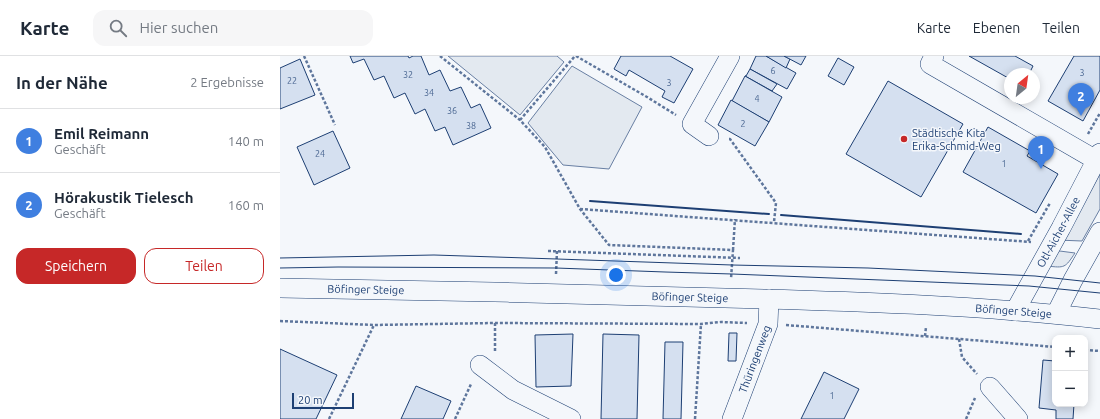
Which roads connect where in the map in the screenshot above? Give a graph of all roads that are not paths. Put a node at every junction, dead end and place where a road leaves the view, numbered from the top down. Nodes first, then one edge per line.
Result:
1 (730, 56) edge
2 (934, 56) edge
3 (709, 136) road end
4 (1098, 156) edge
5 (1100, 232) edge
6 (280, 288) edge
7 (769, 299) junction
8 (1015, 311) junction
9 (1056, 314) junction
10 (1100, 319) edge
11 (480, 365) road end
12 (990, 387) road end
13 (571, 419) edge
14 (732, 419) edge
15 (1018, 419) edge

1 - 3 street
2 - 4 street
4 - 8 street, Otl-Aicher-Allee
5 - 9 street
6 - 7 street, Böfinger Steige
7 - 8 street, Böfinger Steige
7 - 14 street, Thüringenweg
8 - 9 street, Böfinger Steige
9 - 10 street, Böfinger Steige
11 - 13 street
12 - 15 street

